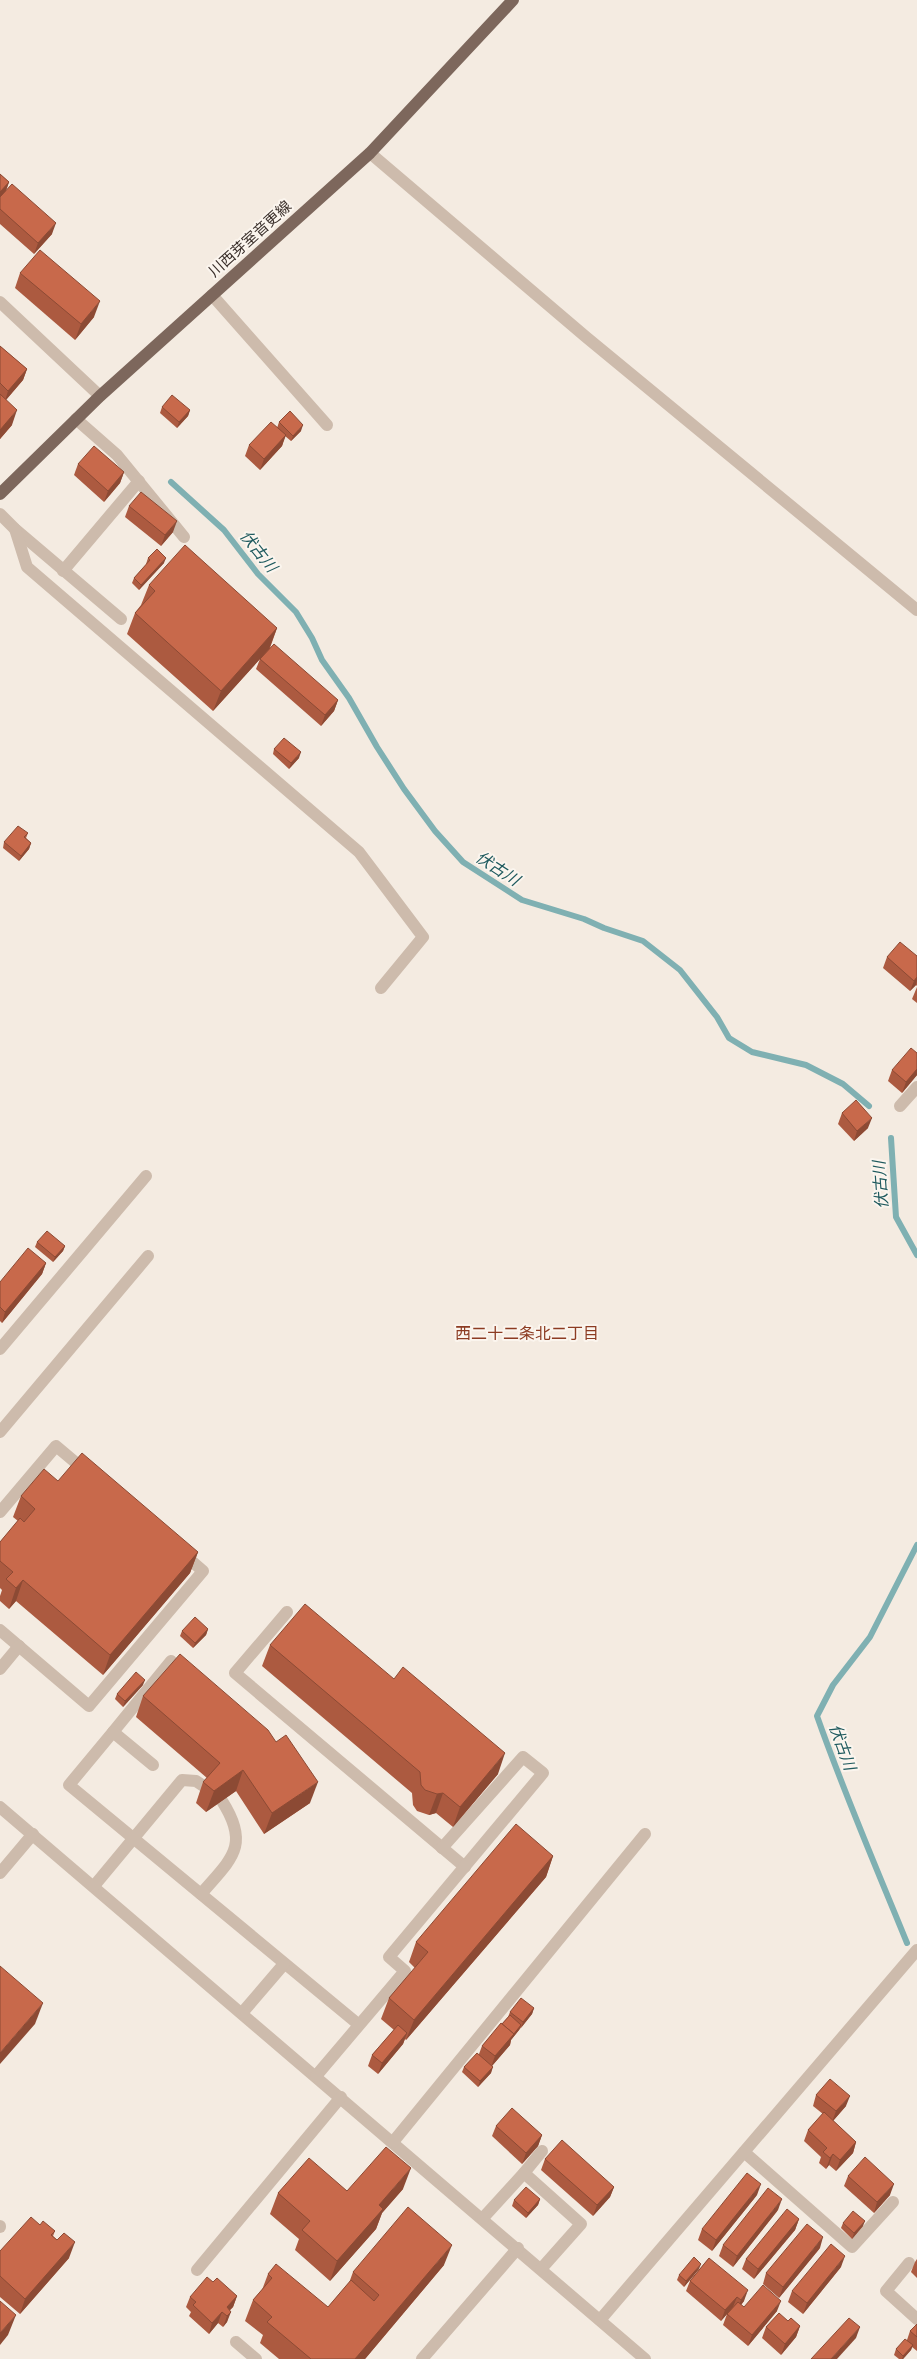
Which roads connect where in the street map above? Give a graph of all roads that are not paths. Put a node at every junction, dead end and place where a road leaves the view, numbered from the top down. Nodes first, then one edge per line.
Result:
1 (513, 0) edge
2 (370, 153) junction
3 (212, 295) junction
4 (0, 302) edge
5 (100, 396) junction
6 (76, 419) junction
7 (328, 425) dead end
8 (138, 481) junction
9 (0, 494) edge
10 (0, 514) edge
11 (15, 530) junction
12 (184, 537) dead end
13 (63, 570) junction
14 (917, 610) edge
15 (121, 619) dead end
16 (381, 988) dead end
17 (917, 1087) edge
18 (900, 1106) dead end
19 (146, 1176) dead end
20 (148, 1256) dead end
21 (0, 1349) edge
22 (0, 1432) edge
23 (100, 1484) edge
24 (0, 1512) edge
25 (174, 1546) edge
26 (287, 1612) dead end
27 (0, 1630) edge
28 (19, 1646) junction
29 (171, 1661) edge
30 (0, 1669) edge
31 (113, 1732) junction
32 (153, 1765) dead end
33 (208, 1789) edge
34 (222, 1801) edge
35 (0, 1807) edge
36 (33, 1834) junction
37 (644, 1834) dead end
38 (134, 1839) junction
39 (442, 1848) junction
40 (465, 1867) junction
41 (0, 1873) edge
42 (94, 1886) junction
43 (201, 1894) junction
44 (917, 1950) edge
45 (284, 1964) junction
46 (242, 2013) junction
47 (358, 2024) junction
48 (316, 2076) junction
49 (341, 2097) junction
50 (393, 2142) junction
51 (542, 2151) dead end
52 (744, 2152) junction
53 (524, 2173) junction
54 (893, 2202) dead end
55 (483, 2218) junction
56 (518, 2248) junction
57 (909, 2264) dead end
58 (541, 2269) junction
59 (196, 2270) dead end
60 (917, 2319) edge
61 (600, 2320) junction
62 (236, 2342) dead end
63 (256, 2359) edge
64 (422, 2359) edge
65 (645, 2359) edge

1 - 2 main road, 川西芽室音更線
2 - 3 main road, 川西芽室音更線
2 - 14 street
3 - 5 main road, 川西芽室音更線
3 - 7 street
4 - 5 street
5 - 6 main road, 川西芽室音更線
6 - 8 street
6 - 9 main road, 川西芽室音更線
8 - 12 street
8 - 13 street
10 - 11 street
11 - 13 street
11 - 16 street
13 - 15 street
17 - 18 street
19 - 21 street
20 - 22 street
23 - 24 street
25 - 28 street
26 - 39 street
27 - 28 street
28 - 30 street
29 - 31 street
31 - 32 street
31 - 38 street
33 - 38 street
34 - 43 street
35 - 36 street
36 - 41 street
36 - 42 street
37 - 50 street
38 - 42 street
38 - 43 street
39 - 40 street
39 - 40 street
40 - 47 street
42 - 46 street
43 - 45 street
44 - 52 street
45 - 46 street
45 - 47 street
46 - 48 street
47 - 48 street
48 - 49 street
49 - 50 street
49 - 59 street
50 - 55 street
51 - 53 street
52 - 54 street
52 - 61 street
53 - 55 street
53 - 58 street
55 - 56 street
56 - 58 street
56 - 64 street
57 - 60 street
58 - 61 street
61 - 65 street
62 - 63 street

